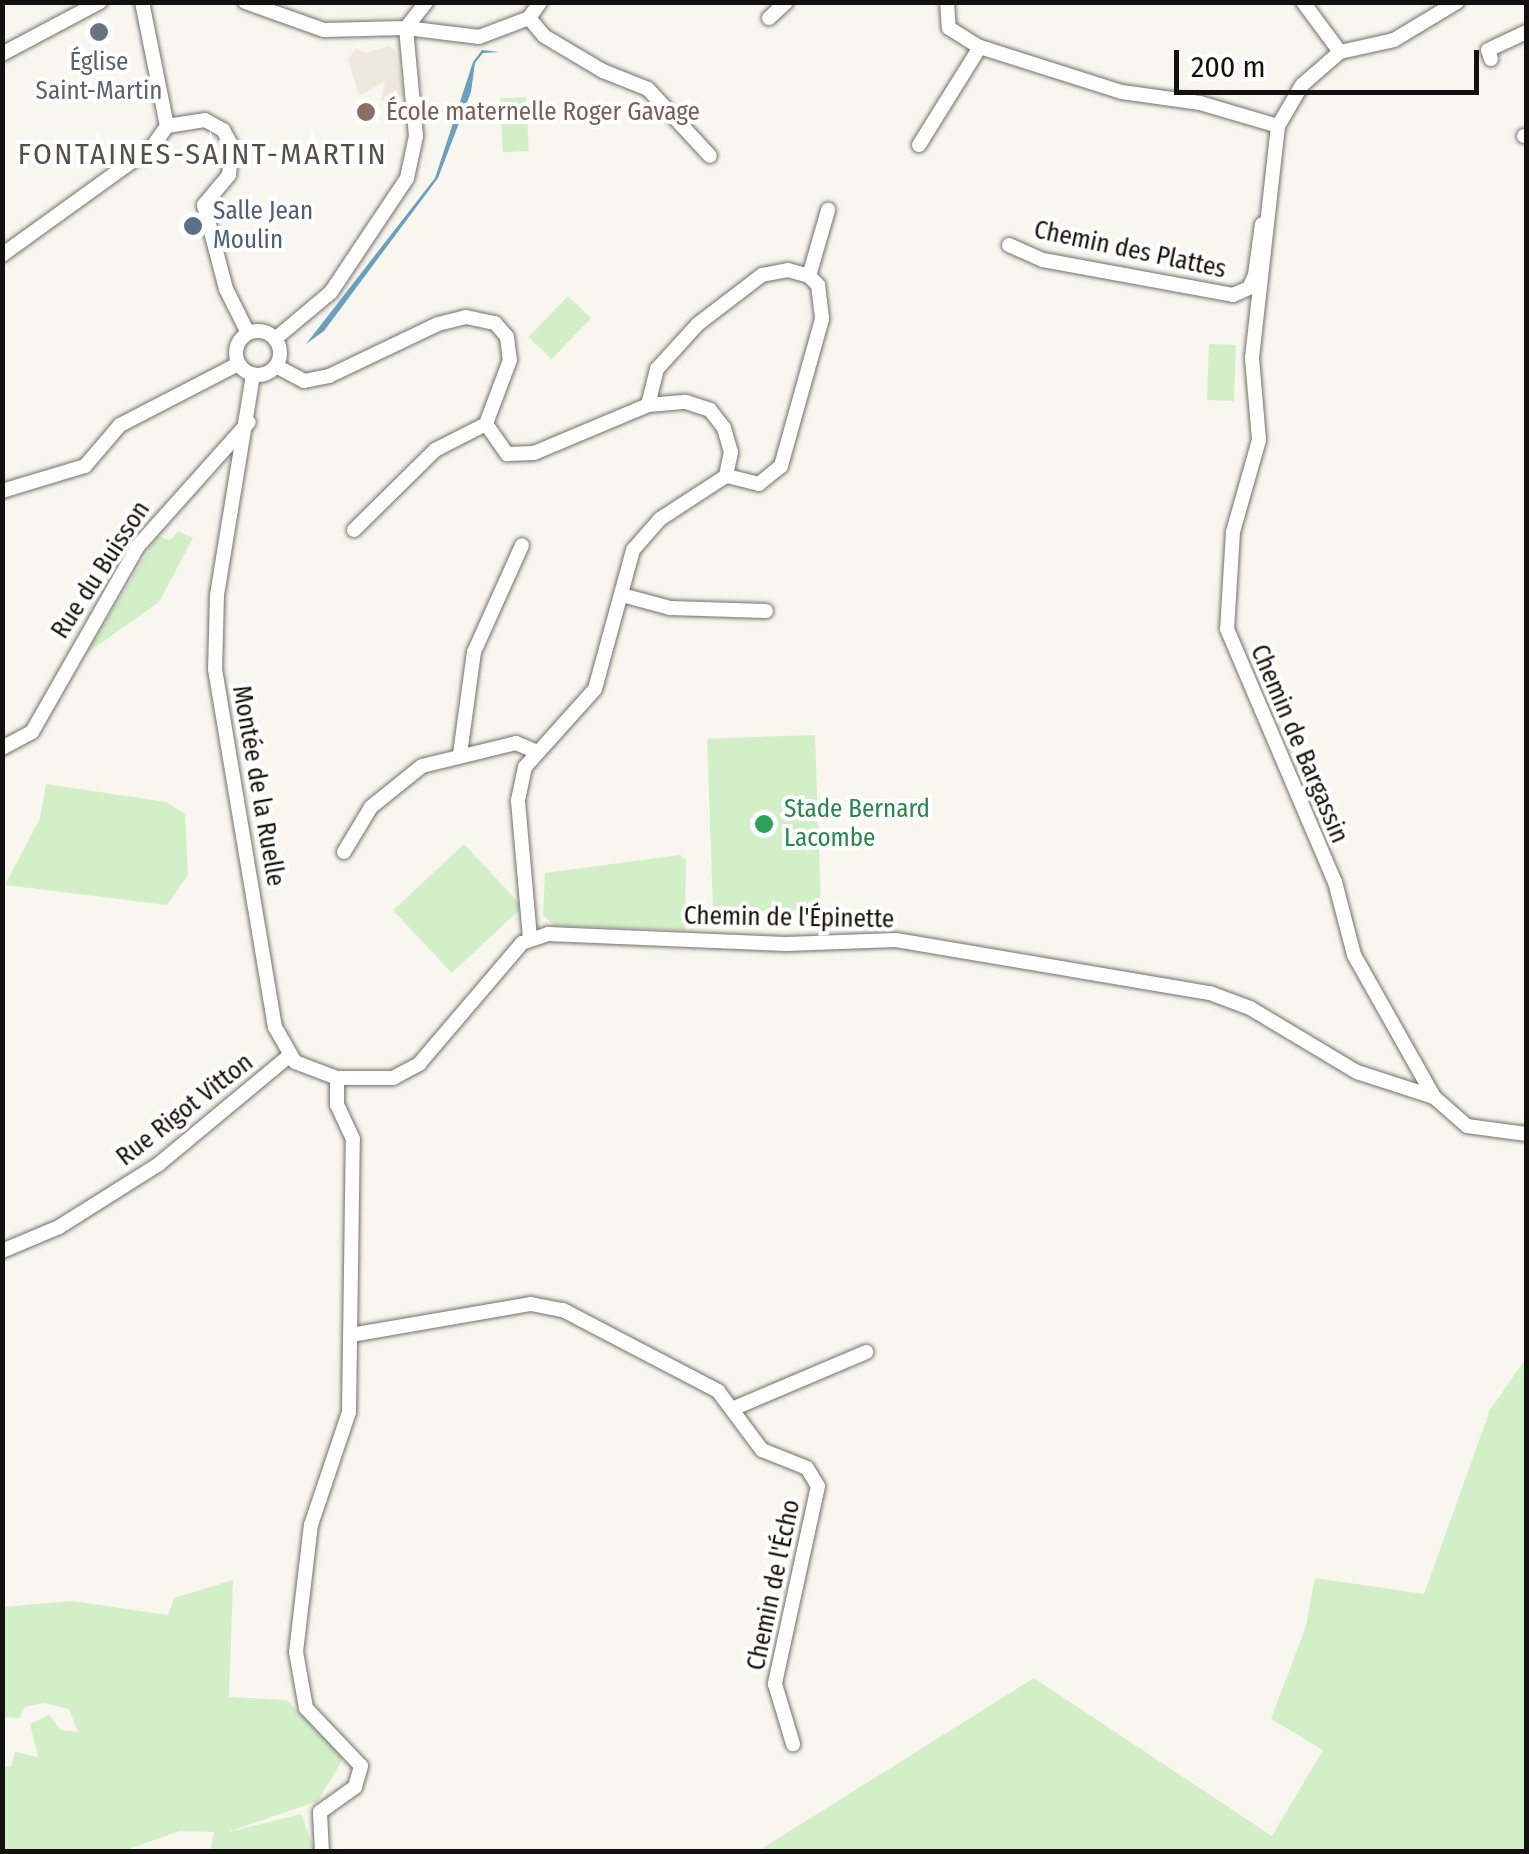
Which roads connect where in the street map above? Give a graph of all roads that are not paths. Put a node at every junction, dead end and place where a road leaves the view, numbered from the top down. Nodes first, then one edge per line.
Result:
1 (100, 2) edge
2 (142, 2) edge
3 (245, 2) edge
4 (426, 2) edge
5 (540, 2) edge
6 (786, 2) edge
7 (947, 2) edge
8 (1303, 2) edge
9 (1457, 2) edge
10 (528, 18) junction
11 (769, 18) dead end
12 (406, 28) junction
13 (1526, 32) edge
14 (980, 47) junction
15 (1340, 52) junction
16 (2, 54) edge
17 (1490, 59) dead end
18 (167, 126) junction
19 (1278, 126) junction
20 (919, 145) dead end
21 (710, 156) dead end
22 (1273, 180) junction
23 (828, 210) dead end
24 (1009, 245) dead end
25 (2, 255) edge
26 (809, 276) junction
27 (248, 334) junction
28 (275, 339) junction
29 (238, 364) junction
30 (276, 366) junction
31 (253, 375) junction
32 (648, 405) junction
33 (249, 422) junction
34 (486, 424) junction
35 (726, 476) junction
36 (2, 491) edge
37 (354, 530) dead end
38 (522, 545) dead end
39 (622, 594) junction
40 (766, 610) dead end
41 (2, 748) edge
42 (534, 751) junction
43 (460, 754) junction
44 (344, 852) dead end
45 (530, 938) junction
46 (288, 1057) junction
47 (337, 1078) junction
48 (1434, 1098) junction
49 (1526, 1134) edge
50 (2, 1251) edge
51 (351, 1335) junction
52 (866, 1352) dead end
53 (732, 1408) junction
54 (793, 1744) dead end
55 (322, 1852) edge

1 - 16 street
2 - 18 street
3 - 12 street
4 - 12 street
5 - 10 street
6 - 11 street
7 - 14 street
8 - 15 street
9 - 15 street
10 - 12 street
10 - 21 street
12 - 28 street
13 - 17 street
14 - 19 street
14 - 20 street
15 - 19 street, Chemin de Bargassin
18 - 25 street
18 - 27 street
19 - 22 street, Chemin de Bargassin
22 - 24 street, Chemin des Plattes
22 - 48 street, Chemin de Bargassin
23 - 26 street
26 - 32 street
26 - 35 street
27 - 28 street
27 - 29 street
28 - 30 street
29 - 31 street
29 - 36 street
30 - 31 street
30 - 34 street
31 - 33 street, Montée de la Ruelle
32 - 34 street
32 - 35 street
33 - 41 street, Rue du Buisson
33 - 46 street, Montée de la Ruelle
34 - 37 street
35 - 39 street
38 - 43 street
39 - 40 street
39 - 42 street
42 - 43 street
42 - 45 street
43 - 44 street
45 - 47 street
45 - 48 street, Chemin de l'Épinette
46 - 47 street
46 - 50 street, Rue Rigot Vitton
47 - 51 street
48 - 49 street, Chemin de l'Épinette
51 - 53 street, Chemin de l'Écho
51 - 55 street
52 - 53 street
53 - 54 street, Chemin de l'Écho

